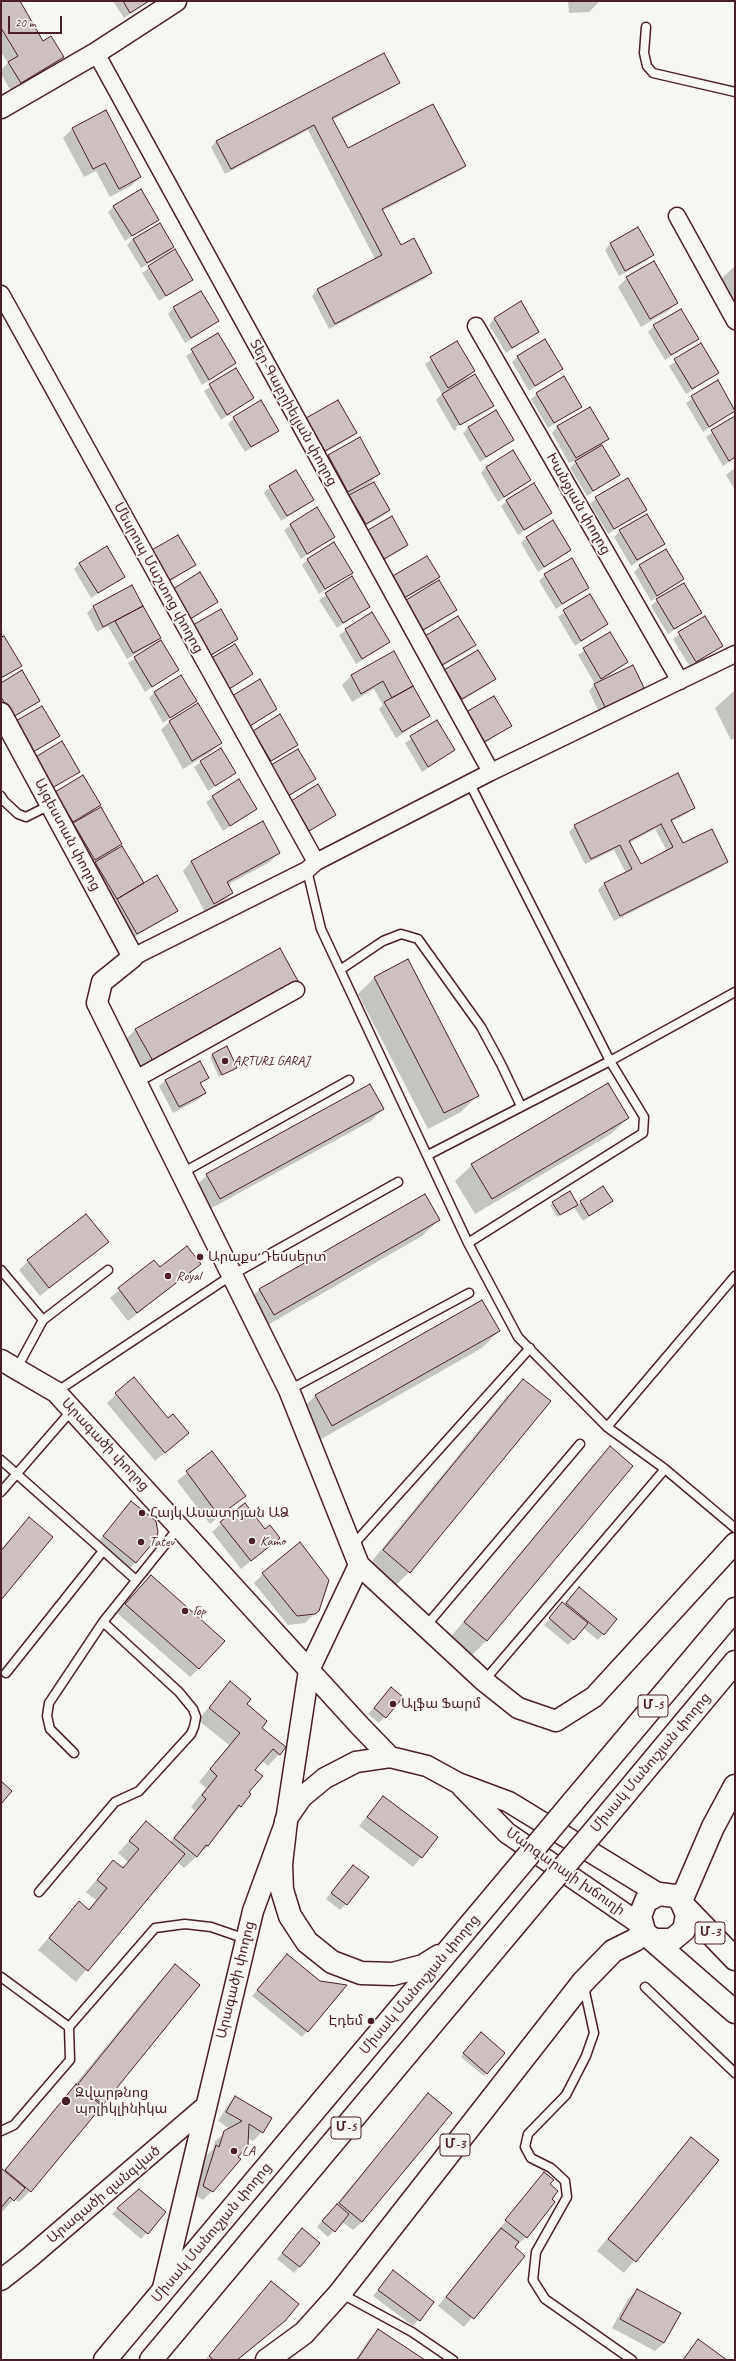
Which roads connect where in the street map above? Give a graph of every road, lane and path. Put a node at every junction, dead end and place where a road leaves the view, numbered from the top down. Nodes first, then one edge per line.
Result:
1 (176, 1) edge
2 (646, 27) dead end
3 (96, 53) junction
4 (735, 92) edge
5 (1, 108) edge
6 (677, 216) dead end
7 (1, 294) edge
8 (735, 321) edge
9 (476, 326) dead end
10 (735, 654) edge
11 (680, 681) junction
12 (1, 713) edge
13 (491, 772) junction
14 (470, 784) junction
15 (1, 796) edge
16 (51, 805) junction
17 (312, 866) junction
18 (133, 957) junction
19 (340, 970) junction
20 (296, 990) dead end
21 (735, 992) edge
22 (610, 1061) junction
23 (134, 1080) junction
24 (349, 1080) dead end
25 (521, 1106) junction
26 (428, 1155) junction
27 (181, 1173) junction
28 (398, 1182) dead end
29 (468, 1243) junction
30 (1, 1270) edge
31 (108, 1270) dead end
32 (232, 1275) junction
33 (735, 1276) edge
34 (469, 1293) dead end
35 (43, 1320) junction
36 (530, 1348) junction
37 (9, 1365) edge
38 (289, 1390) junction
39 (56, 1392) junction
40 (72, 1410) junction
41 (606, 1427) junction
42 (580, 1444) dead end
43 (1, 1460) edge
44 (665, 1469) junction
45 (17, 1474) junction
46 (1, 1492) edge
47 (179, 1526) junction
48 (735, 1528) edge
49 (735, 1543) edge
50 (351, 1546) junction
51 (103, 1552) junction
52 (359, 1565) junction
53 (136, 1580) junction
54 (735, 1609) edge
55 (103, 1622) junction
56 (426, 1627) junction
57 (735, 1662) edge
58 (309, 1670) junction
59 (6, 1673) dead end
60 (484, 1681) junction
61 (74, 1753) dead end
62 (390, 1757) junction
63 (458, 1783) junction
64 (735, 1786) edge
65 (286, 1820) junction
66 (39, 1892) dead end
67 (659, 1894) junction
68 (683, 1904) junction
69 (644, 1930) junction
70 (246, 1939) junction
71 (450, 1948) junction
72 (735, 1959) edge
73 (1, 1977) edge
74 (583, 1982) junction
75 (645, 1987) dead end
76 (735, 2012) edge
77 (69, 2027) junction
78 (735, 2073) edge
79 (205, 2107) junction
80 (1, 2131) edge
81 (1, 2280) edge
82 (162, 2292) junction
83 (340, 2293) junction
84 (304, 2333) junction
85 (449, 2359) edge
86 (105, 2360) edge
87 (151, 2360) edge
88 (267, 2360) edge
89 (282, 2360) edge
90 (632, 2360) edge

1 - 3 street
2 - 4 lane
3 - 5 street
3 - 13 street, Տեր-Գաբրիելյան փողոց
6 - 8 street
7 - 17 street, Մեսրոպ Մաշտոց փողոց
9 - 11 street, Խանջյան փողոց
10 - 11 street
11 - 13 street
12 - 16 street, Այգեստան փողոց
13 - 14 street
14 - 17 street
14 - 22 lane
15 - 16 lane
16 - 18 street, Այգեստան փողոց
17 - 18 street
17 - 19 lane
18 - 23 street
19 - 25 lane
19 - 26 lane
20 - 23 street
21 - 22 lane
22 - 25 lane
22 - 29 lane
23 - 27 street
24 - 27 lane
25 - 26 lane
26 - 29 lane
27 - 32 street
28 - 32 lane
29 - 36 lane
30 - 35 lane
31 - 35 lane
32 - 38 street
32 - 39 lane
33 - 41 lane
34 - 38 lane
35 - 37 lane
36 - 41 lane
36 - 50 lane
37 - 39 street, Արագածի փողոց
38 - 50 street
39 - 40 street, Արագածի փողոց
40 - 45 lane
40 - 47 street, Արագածի փողոց
41 - 44 lane
42 - 56 lane
43 - 45 lane
44 - 48 lane
44 - 60 lane
45 - 46 lane
45 - 51 lane
47 - 53 lane
47 - 58 street, Արագածի փողոց
49 - 60 street
50 - 52 street
51 - 53 lane
51 - 59 lane
52 - 56 street
52 - 58 street
53 - 55 lane
54 - 71 highway, Միսակ Մանուշյան փողոց / Մ-5, bridge
55 - 61 lane
55 - 66 lane
56 - 60 street
57 - 87 highway, Միսակ Մանուշյան փողոց / Մ-5, bridge
58 - 62 street, Արագածի փողոց
58 - 65 street, Արագածի փողոց
62 - 63 street, Մարգարայի խճուղի
62 - 65 street, Մարգարայի խճուղի
63 - 67 street, Մարգարայի խճուղի
63 - 69 street, Մարգարայի խճուղի
64 - 68 highway
65 - 70 street, Արագածի փողոց
65 - 71 highway
67 - 68 highway, Մարգարայի խճուղի
67 - 69 highway, Մարգարայի խճուղի
68 - 69 highway, Մարգարայի խճուղի
68 - 72 highway, Մարգարայի խճուղի / Մ-3
69 - 74 highway, Մ-3
69 - 76 highway, Մարգարայի խճուղի
70 - 77 lane
70 - 79 street, Արագածի փողոց
71 - 82 highway, Միսակ Մանուշյան փողոց / Մ-5
73 - 77 lane
74 - 83 highway, Մ-3
74 - 90 lane
75 - 78 lane
77 - 80 lane
79 - 81 street, Արագածի զանգված
79 - 82 street, Արագածի փողոց
82 - 86 highway, Միսակ Մանուշյան փողոց / Մ-5
83 - 84 highway, Մ-3
83 - 85 lane
84 - 88 highway, Մ-3
84 - 89 street

